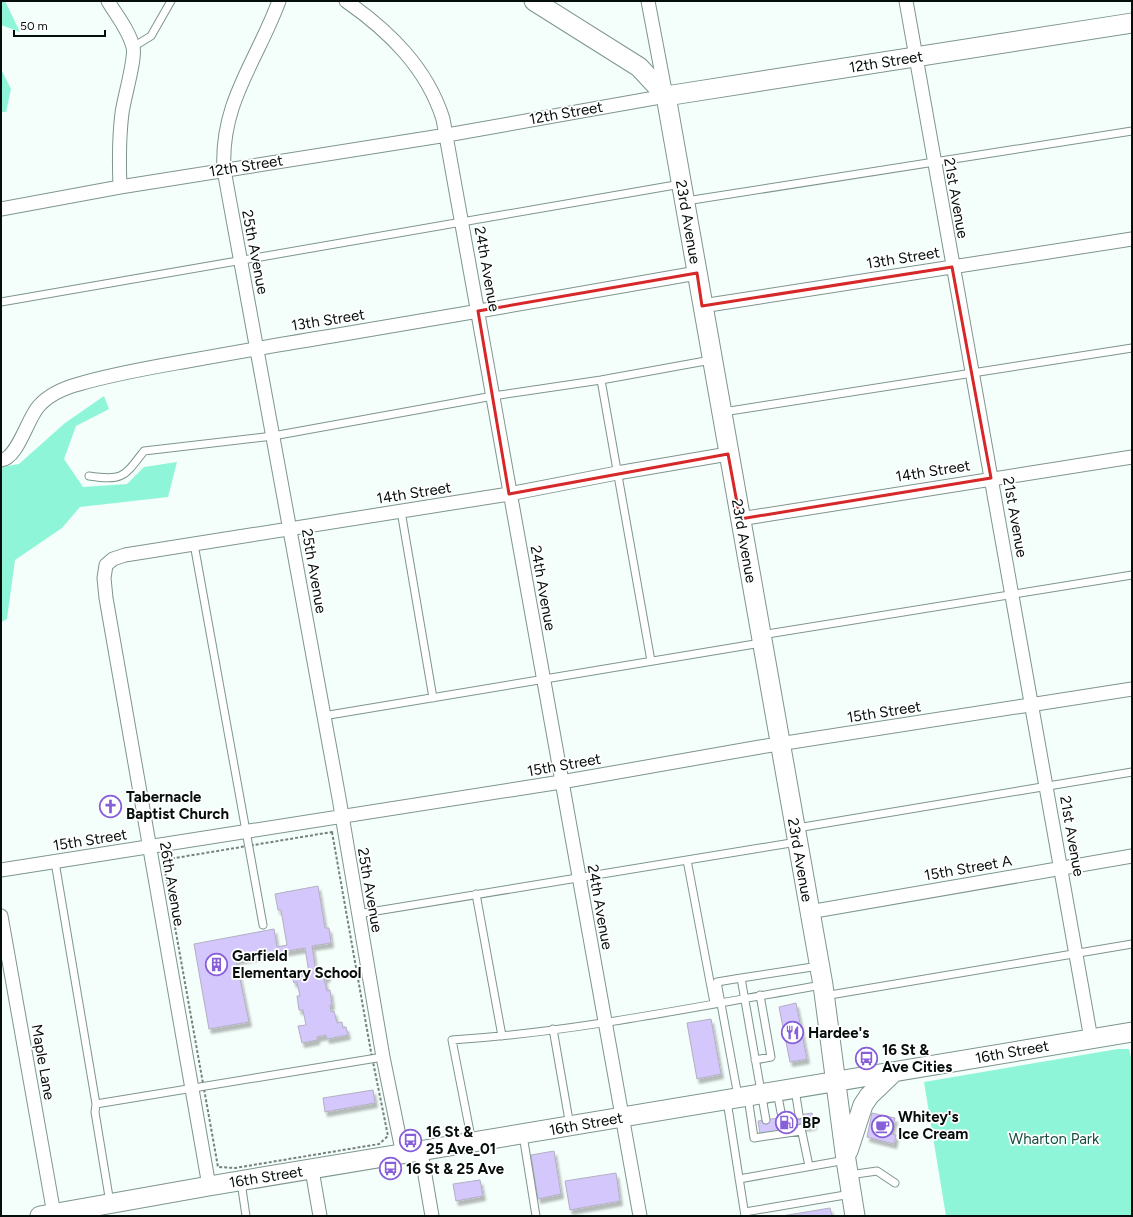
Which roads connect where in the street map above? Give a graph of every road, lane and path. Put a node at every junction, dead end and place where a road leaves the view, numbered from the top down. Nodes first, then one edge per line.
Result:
1 (108, 1) edge
2 (171, 1) edge
3 (279, 1) edge
4 (346, 1) edge
5 (534, 1) edge
6 (648, 1) edge
7 (906, 1) edge
8 (1132, 23) edge
9 (133, 47) junction
10 (915, 57) junction
11 (666, 96) junction
12 (1132, 131) edge
13 (447, 135) junction
14 (934, 162) junction
15 (224, 170) junction
16 (120, 187) junction
17 (682, 193) junction
18 (1, 209) edge
19 (462, 222) junction
20 (1132, 239) edge
21 (240, 260) junction
22 (952, 266) junction
23 (697, 273) junction
24 (1, 302) edge
25 (702, 306) junction
26 (478, 312) junction
27 (258, 348) junction
28 (1132, 348) edge
29 (712, 360) junction
30 (971, 373) junction
31 (601, 380) junction
32 (493, 396) junction
33 (721, 412) junction
34 (273, 436) junction
35 (728, 454) junction
36 (1132, 457) edge
37 (1, 460) edge
38 (617, 473) junction
39 (89, 476) dead end
40 (991, 478) junction
41 (509, 494) junction
42 (401, 511) junction
43 (740, 519) junction
44 (290, 528) junction
45 (194, 544) junction
46 (106, 565) joint
47 (1132, 575) edge
48 (1013, 595) junction
49 (761, 639) junction
50 (652, 662) junction
51 (543, 680) junction
52 (1132, 689) edge
53 (434, 698) junction
54 (1033, 706) junction
55 (323, 716) junction
56 (780, 744) junction
57 (1132, 772) edge
58 (561, 782) junction
59 (1047, 786) junction
60 (341, 816) junction
61 (245, 831) junction
62 (332, 832) dead end
63 (796, 835) junction
64 (150, 847) junction
65 (1132, 856) edge
66 (163, 860) dead end
67 (687, 860) junction
68 (55, 862) junction
69 (1062, 868) junction
70 (1, 870) edge
71 (579, 878) junction
72 (476, 894) junction
73 (809, 912) junction
74 (358, 914) junction
75 (1, 916) edge
76 (263, 925) dead end
77 (1132, 944) edge
78 (1076, 954) junction
79 (819, 966) junction
80 (1, 968) edge
81 (741, 978) junction
82 (823, 990) junction
83 (760, 995) junction
84 (744, 998) junction
85 (718, 1002) junction
86 (605, 1022) junction
87 (553, 1029) junction
88 (1132, 1032) edge
89 (502, 1036) junction
90 (1091, 1039) junction
91 (378, 1058) junction
92 (755, 1060) junction
93 (894, 1072) junction
94 (836, 1082) junction
95 (197, 1088) junction
96 (758, 1095) junction
97 (96, 1104) junction
98 (799, 1115) dead end
99 (623, 1117) junction
100 (782, 1117) dead end
101 (766, 1120) dead end
102 (570, 1126) junction
103 (523, 1134) junction
104 (472, 1142) junction
105 (421, 1152) junction
106 (403, 1155) junction
107 (809, 1166) junction
108 (847, 1167) junction
109 (312, 1170) junction
110 (739, 1179) junction
111 (241, 1182) junction
112 (895, 1183) dead end
113 (209, 1186) junction
114 (852, 1194) junction
115 (110, 1203) junction
116 (745, 1214) edge
117 (46, 1215) edge
118 (246, 1216) edge
119 (320, 1216) edge
120 (432, 1216) edge
121 (536, 1216) edge
122 (640, 1216) edge
123 (855, 1216) edge

1 - 9 street
2 - 9 lane
3 - 15 street, 25th Avenue
4 - 13 street, 24th Avenue
5 - 11 street
6 - 11 street, 23rd Avenue
7 - 10 street, 21st Avenue
8 - 10 street, 12th Street
9 - 16 street
10 - 11 street, 12th Street
10 - 14 street, 21st Avenue
11 - 13 street, 12th Street
11 - 17 street, 23rd Avenue
12 - 14 lane
13 - 15 street, 12th Street
13 - 19 street, 24th Avenue
14 - 17 lane
14 - 22 street, 21st Avenue
15 - 16 street, 12th Street
15 - 21 street, 25th Avenue
16 - 18 street, 12th Street
17 - 19 lane
17 - 23 street, 23rd Avenue
19 - 21 lane
19 - 26 street, 24th Avenue
20 - 22 street, 13th Street
21 - 24 lane
21 - 27 street, 25th Avenue
22 - 25 street, 13th Street
22 - 30 street, 21st Avenue
23 - 25 street, 23rd Avenue
23 - 26 street, 13th Street
25 - 29 street, 23rd Avenue
26 - 27 street, 13th Street
26 - 32 street, 24th Avenue
27 - 34 street, 25th Avenue
27 - 37 street, 13th Street
28 - 30 lane
29 - 31 lane
29 - 33 street, 23rd Avenue
30 - 33 lane
30 - 40 street, 21st Avenue
31 - 32 lane
31 - 38 lane
32 - 34 lane
32 - 41 street, 24th Avenue
33 - 35 street, 23rd Avenue
34 - 39 lane
34 - 44 street, 25th Avenue
35 - 38 street, 14th Street
35 - 43 street, 23rd Avenue
36 - 40 street, 14th Street
38 - 41 street, 14th Street
38 - 50 lane
40 - 43 street, 14th Street
40 - 48 street, 21st Avenue
41 - 42 street, 14th Street
41 - 51 street, 24th Avenue
42 - 44 street, 14th Street
42 - 53 lane
43 - 49 street, 23rd Avenue
44 - 45 street, 14th Street
44 - 55 street, 25th Avenue
45 - 46 street, 14th Street
45 - 61 lane
46 - 64 street, 26th Avenue
47 - 48 lane
48 - 49 lane
48 - 54 street, 21st Avenue
49 - 50 lane
49 - 56 street, 23rd Avenue
50 - 51 lane
51 - 53 lane
51 - 58 street, 24th Avenue
52 - 54 street, 15th Street
53 - 55 lane
54 - 56 street, 15th Street
54 - 59 street, 21st Avenue
55 - 60 street, 25th Avenue
56 - 58 street, 15th Street
56 - 63 street, 23rd Avenue
57 - 59 lane
58 - 60 street, 15th Street
58 - 71 street, 24th Avenue
59 - 63 lane
59 - 69 street, 21st Avenue
60 - 61 street, 15th Street
60 - 74 street, 25th Avenue
61 - 64 street, 15th Street
61 - 76 lane
62 - 91 path
63 - 67 lane
63 - 73 street, 23rd Avenue
64 - 68 street, 15th Street
64 - 95 street, 26th Avenue
65 - 69 street, 15th Street A
66 - 95 path
67 - 71 lane
67 - 85 lane
68 - 70 street, 15th Street
68 - 97 lane
69 - 73 street, 15th Street A
69 - 78 street, 21st Avenue
71 - 72 lane
71 - 86 street, 24th Avenue
72 - 74 lane
72 - 89 lane
73 - 79 street, 23rd Avenue
74 - 91 street, 25th Avenue
75 - 117 street, Maple Lane
77 - 78 lane
78 - 82 lane
78 - 90 street, 21st Avenue
79 - 81 lane
79 - 82 street, 23rd Avenue
80 - 117 street, Maple Lane
81 - 84 lane
81 - 85 lane
82 - 83 lane
82 - 94 street, 23rd Avenue
83 - 84 lane
83 - 92 lane
84 - 85 lane
84 - 92 lane
85 - 86 lane
85 - 96 lane
86 - 87 lane
86 - 99 street, 24th Avenue
87 - 89 lane
87 - 102 lane
88 - 90 street, 16th Street
89 - 104 lane
90 - 93 street, 16th Street
91 - 95 lane
91 - 95 path
91 - 106 street, 25th Avenue
92 - 96 lane
93 - 94 street, 16th Street
93 - 108 street
94 - 96 street, 16th Street
94 - 108 street, 23rd Avenue
95 - 97 lane
95 - 113 street, 26th Avenue
96 - 98 lane
96 - 99 street, 16th Street
96 - 100 lane
96 - 101 lane
96 - 107 lane
96 - 110 lane
97 - 115 lane
99 - 102 street, 16th Street
99 - 122 street, 24th Avenue
102 - 103 street, 16th Street
103 - 104 street, 16th Street
103 - 121 lane
104 - 105 street, 16th Street
105 - 106 street, 16th Street
105 - 120 street
106 - 109 street, 16th Street
107 - 108 lane
107 - 110 lane
108 - 112 lane
108 - 114 street, 23rd Avenue
109 - 111 street, 16th Street
109 - 119 street
110 - 116 lane
111 - 113 street, 16th Street
111 - 118 lane
113 - 115 street, 16th Street
114 - 116 lane
114 - 123 street, 23rd Avenue
115 - 117 street, 16th Street

